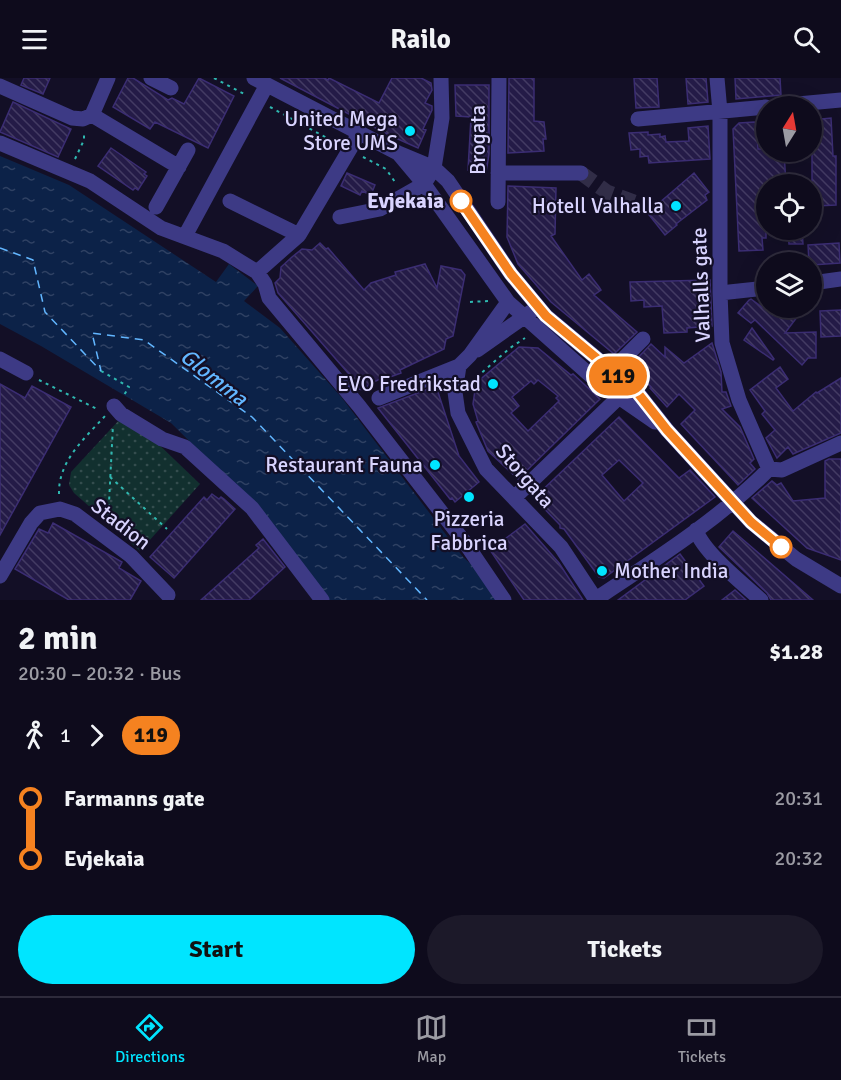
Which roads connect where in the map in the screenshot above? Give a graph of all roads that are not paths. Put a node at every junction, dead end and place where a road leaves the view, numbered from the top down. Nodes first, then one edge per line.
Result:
1 (108, 78) edge
2 (151, 78) edge
3 (441, 78) edge
4 (498, 78) edge
5 (717, 78) edge
6 (0, 86) edge
7 (257, 86) edge
8 (171, 88) dead end
9 (841, 100) edge
10 (822, 102) edge
11 (756, 108) edge
12 (720, 112) junction
13 (88, 117) junction
14 (638, 119) dead end
15 (360, 132) junction
16 (0, 143) edge
17 (188, 150) dead end
18 (398, 153) junction
19 (179, 167) junction
20 (434, 168) junction
21 (498, 173) junction
22 (581, 173) tunnel mouth
23 (424, 184) junction
24 (230, 201) dead end
25 (498, 202) dead end
26 (156, 207) dead end
27 (340, 217) dead end
28 (299, 235) junction
29 (184, 236) junction
30 (257, 272) junction
31 (841, 279) edge
32 (822, 282) edge
33 (756, 289) edge
34 (720, 293) junction
35 (508, 302) junction
36 (538, 307) junction
37 (524, 318) junction
38 (643, 339) dead end
39 (0, 358) edge
40 (464, 360) junction
41 (610, 370) junction
42 (26, 374) road end
43 (600, 384) junction
44 (379, 398) dead end
45 (618, 398) junction
46 (114, 406) road end
47 (667, 430) junction
48 (841, 443) edge
49 (769, 469) junction
50 (514, 498) junction
51 (734, 503) junction
52 (696, 530) junction
53 (0, 576) edge
54 (841, 586) edge
55 (167, 598) edge
56 (322, 600) edge
57 (504, 600) edge
58 (596, 600) edge
59 (761, 600) edge

1 - 13 street
2 - 8 street
3 - 20 street
4 - 21 street, Brogata
5 - 12 street, Valhalls gate
6 - 13 street
7 - 15 street
7 - 29 street
9 - 10 street
11 - 12 street
12 - 14 street
12 - 34 street, Valhalls gate
13 - 19 street
15 - 18 street
15 - 28 street
16 - 29 street
17 - 19 street
18 - 20 street
18 - 23 street
19 - 26 street
20 - 23 street, Brogata
20 - 36 street
21 - 22 street
21 - 25 street, Brogata
23 - 27 street
23 - 35 street
24 - 28 street
28 - 30 street
29 - 30 street
30 - 57 street
31 - 32 street
33 - 34 street
34 - 49 street, Valhalls gate
35 - 37 street
35 - 40 street
36 - 37 street
36 - 41 street
37 - 40 street
37 - 43 street
38 - 41 street
39 - 42 street
40 - 44 street
40 - 50 street, Storgata
41 - 43 street
41 - 47 street
43 - 45 street
45 - 47 street
45 - 50 street
46 - 56 street
47 - 51 street
48 - 49 street
49 - 51 street
50 - 58 street, Storgata
51 - 52 street
51 - 54 street
52 - 58 street
52 - 59 street
53 - 55 street, Stadion

